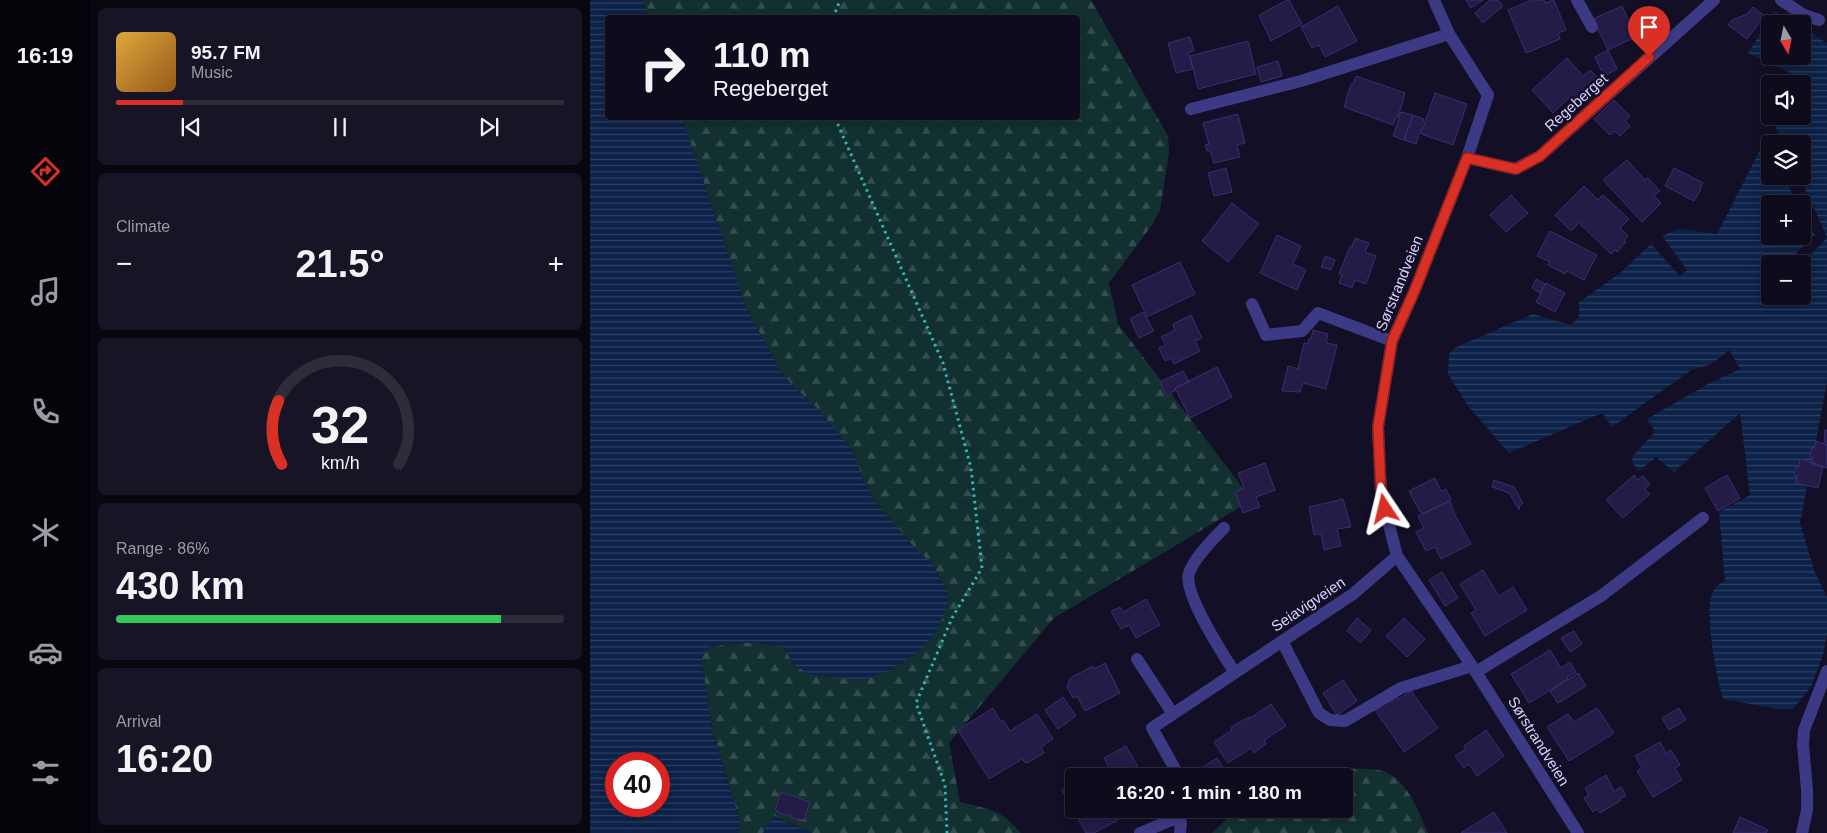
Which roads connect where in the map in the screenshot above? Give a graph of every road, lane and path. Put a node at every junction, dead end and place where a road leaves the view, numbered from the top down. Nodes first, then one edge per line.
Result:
1 (840, 0) edge
2 (1434, 0) edge
3 (1577, 0) edge
4 (1714, 0) edge
5 (1782, 0) edge
6 (834, 15) edge
7 (1819, 20) dead end
8 (1592, 27) dead end
9 (1449, 34) junction
10 (1190, 109) dead end
11 (836, 120) edge
12 (1467, 158) junction
13 (1252, 304) dead end
14 (1392, 341) junction
15 (1703, 518) dead end
16 (1224, 528) dead end
17 (1397, 556) junction
18 (1282, 641) junction
19 (1137, 659) dead end
20 (1474, 669) junction
21 (1827, 671) edge
22 (1235, 673) junction
23 (1173, 714) junction
24 (1174, 768) edge
25 (1169, 818) edge
26 (1180, 818) edge
27 (947, 833) edge
28 (1140, 833) edge
29 (1180, 833) edge
30 (1578, 833) edge
31 (1802, 833) edge

1 - 6 path
2 - 9 street, Sørstrandveien
3 - 8 street
4 - 12 street, Regeberget
5 - 7 street
9 - 10 street
9 - 12 street, Sørstrandveien
11 - 27 path
12 - 14 street, Sørstrandveien
13 - 14 street
14 - 17 street, Sørstrandveien
15 - 20 street
16 - 22 street
17 - 18 street, Seiavigveien
17 - 20 street, Sørstrandveien
18 - 20 street
18 - 22 street, Seiavigveien
19 - 23 street
20 - 30 street, Sørstrandveien
21 - 31 street
22 - 23 street, Seiavigveien
23 - 24 street, Seiavigveien
25 - 28 street
26 - 29 street

